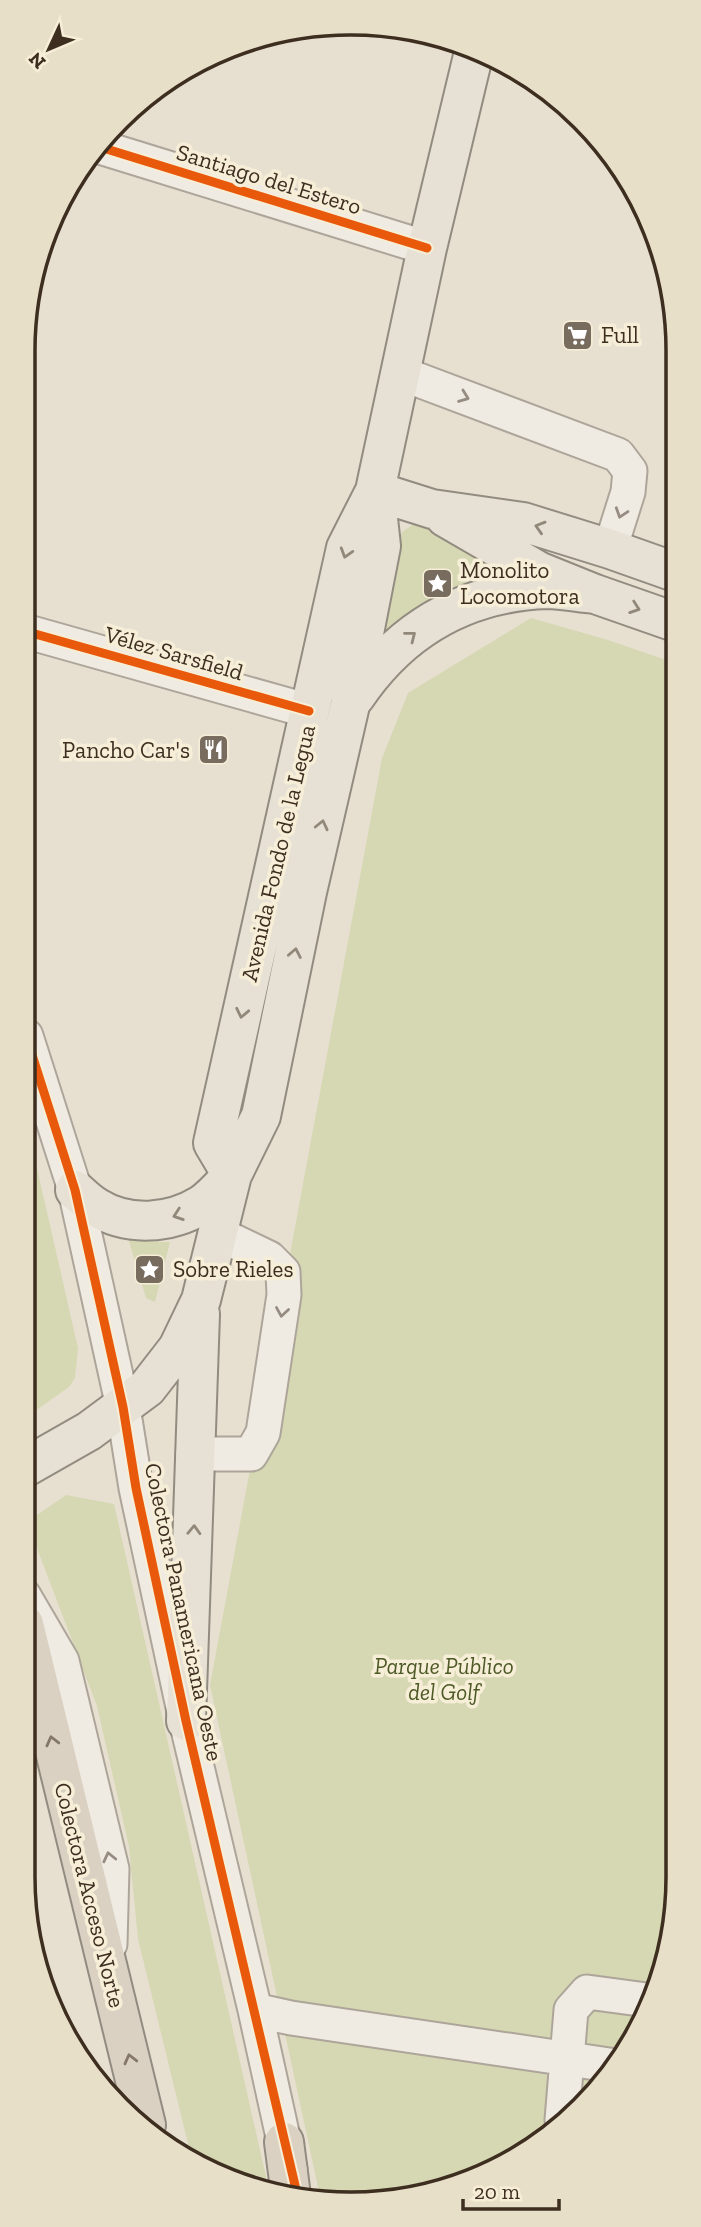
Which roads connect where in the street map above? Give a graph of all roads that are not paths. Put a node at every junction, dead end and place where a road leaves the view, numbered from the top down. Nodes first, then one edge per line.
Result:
1 (472, 59) edge
2 (107, 149) edge
3 (427, 248) junction
4 (400, 373) junction
5 (375, 491) junction
6 (432, 509) junction
7 (610, 549) junction
8 (666, 569) edge
9 (595, 594) junction
10 (666, 619) edge
11 (35, 634) edge
12 (350, 705) junction
13 (309, 711) junction
14 (35, 1064) edge
15 (232, 1175) junction
16 (75, 1190) junction
17 (217, 1233) junction
18 (201, 1300) junction
19 (123, 1407) junction
20 (194, 1454) junction
21 (35, 1462) edge
22 (35, 1615) edge
23 (35, 1669) edge
24 (186, 1721) junction
25 (109, 1974) junction
26 (641, 1999) edge
27 (256, 2010) junction
28 (566, 2059) junction
29 (604, 2064) edge
30 (563, 2111) edge
31 (144, 2115) edge
32 (284, 2143) junction
33 (290, 2186) edge
34 (295, 2187) edge

1 - 3 main road, Avenida Fondo de la Legua
2 - 3 street, Santiago del Estero
3 - 4 main road, Avenida Fondo de la Legua
4 - 5 main road, Avenida Fondo de la Legua
4 -> 7 street
5 - 6 main road
5 - 12 main road, Avenida Fondo de la Legua
5 -> 13 main road, Avenida Fondo de la Legua
7 -> 6 main road
6 - 9 main road
7 - 8 main road
9 -> 10 main road
12 -> 9 main road
11 - 13 street, Vélez Sarsfield
15 -> 12 main road, Avenida Fondo de la Legua
13 -> 15 main road, Avenida Fondo de la Legua
14 - 16 street, Colectora Panamericana Oeste
15 -> 16 main road
15 - 17 main road, Avenida Fondo de la Legua
16 - 19 street, Colectora Panamericana Oeste
17 - 18 main road, Avenida Fondo de la Legua
17 -> 20 street
18 - 19 main road, Avenida Fondo de la Legua
18 - 20 main road
19 - 21 main road, Avenida Fondo de la Legua
19 - 24 street, Colectora Panamericana Oeste
24 -> 20 main road
25 -> 22 street
25 -> 23 highway, Colectora Acceso Norte
24 - 27 street, Colectora Panamericana Oeste
31 -> 25 highway, Colectora Acceso Norte
26 - 28 street
27 - 28 street
27 - 32 street, Colectora Panamericana Oeste
28 - 29 street
28 - 30 street
32 - 33 highway
32 - 34 street, Colectora Panamericana Oeste

